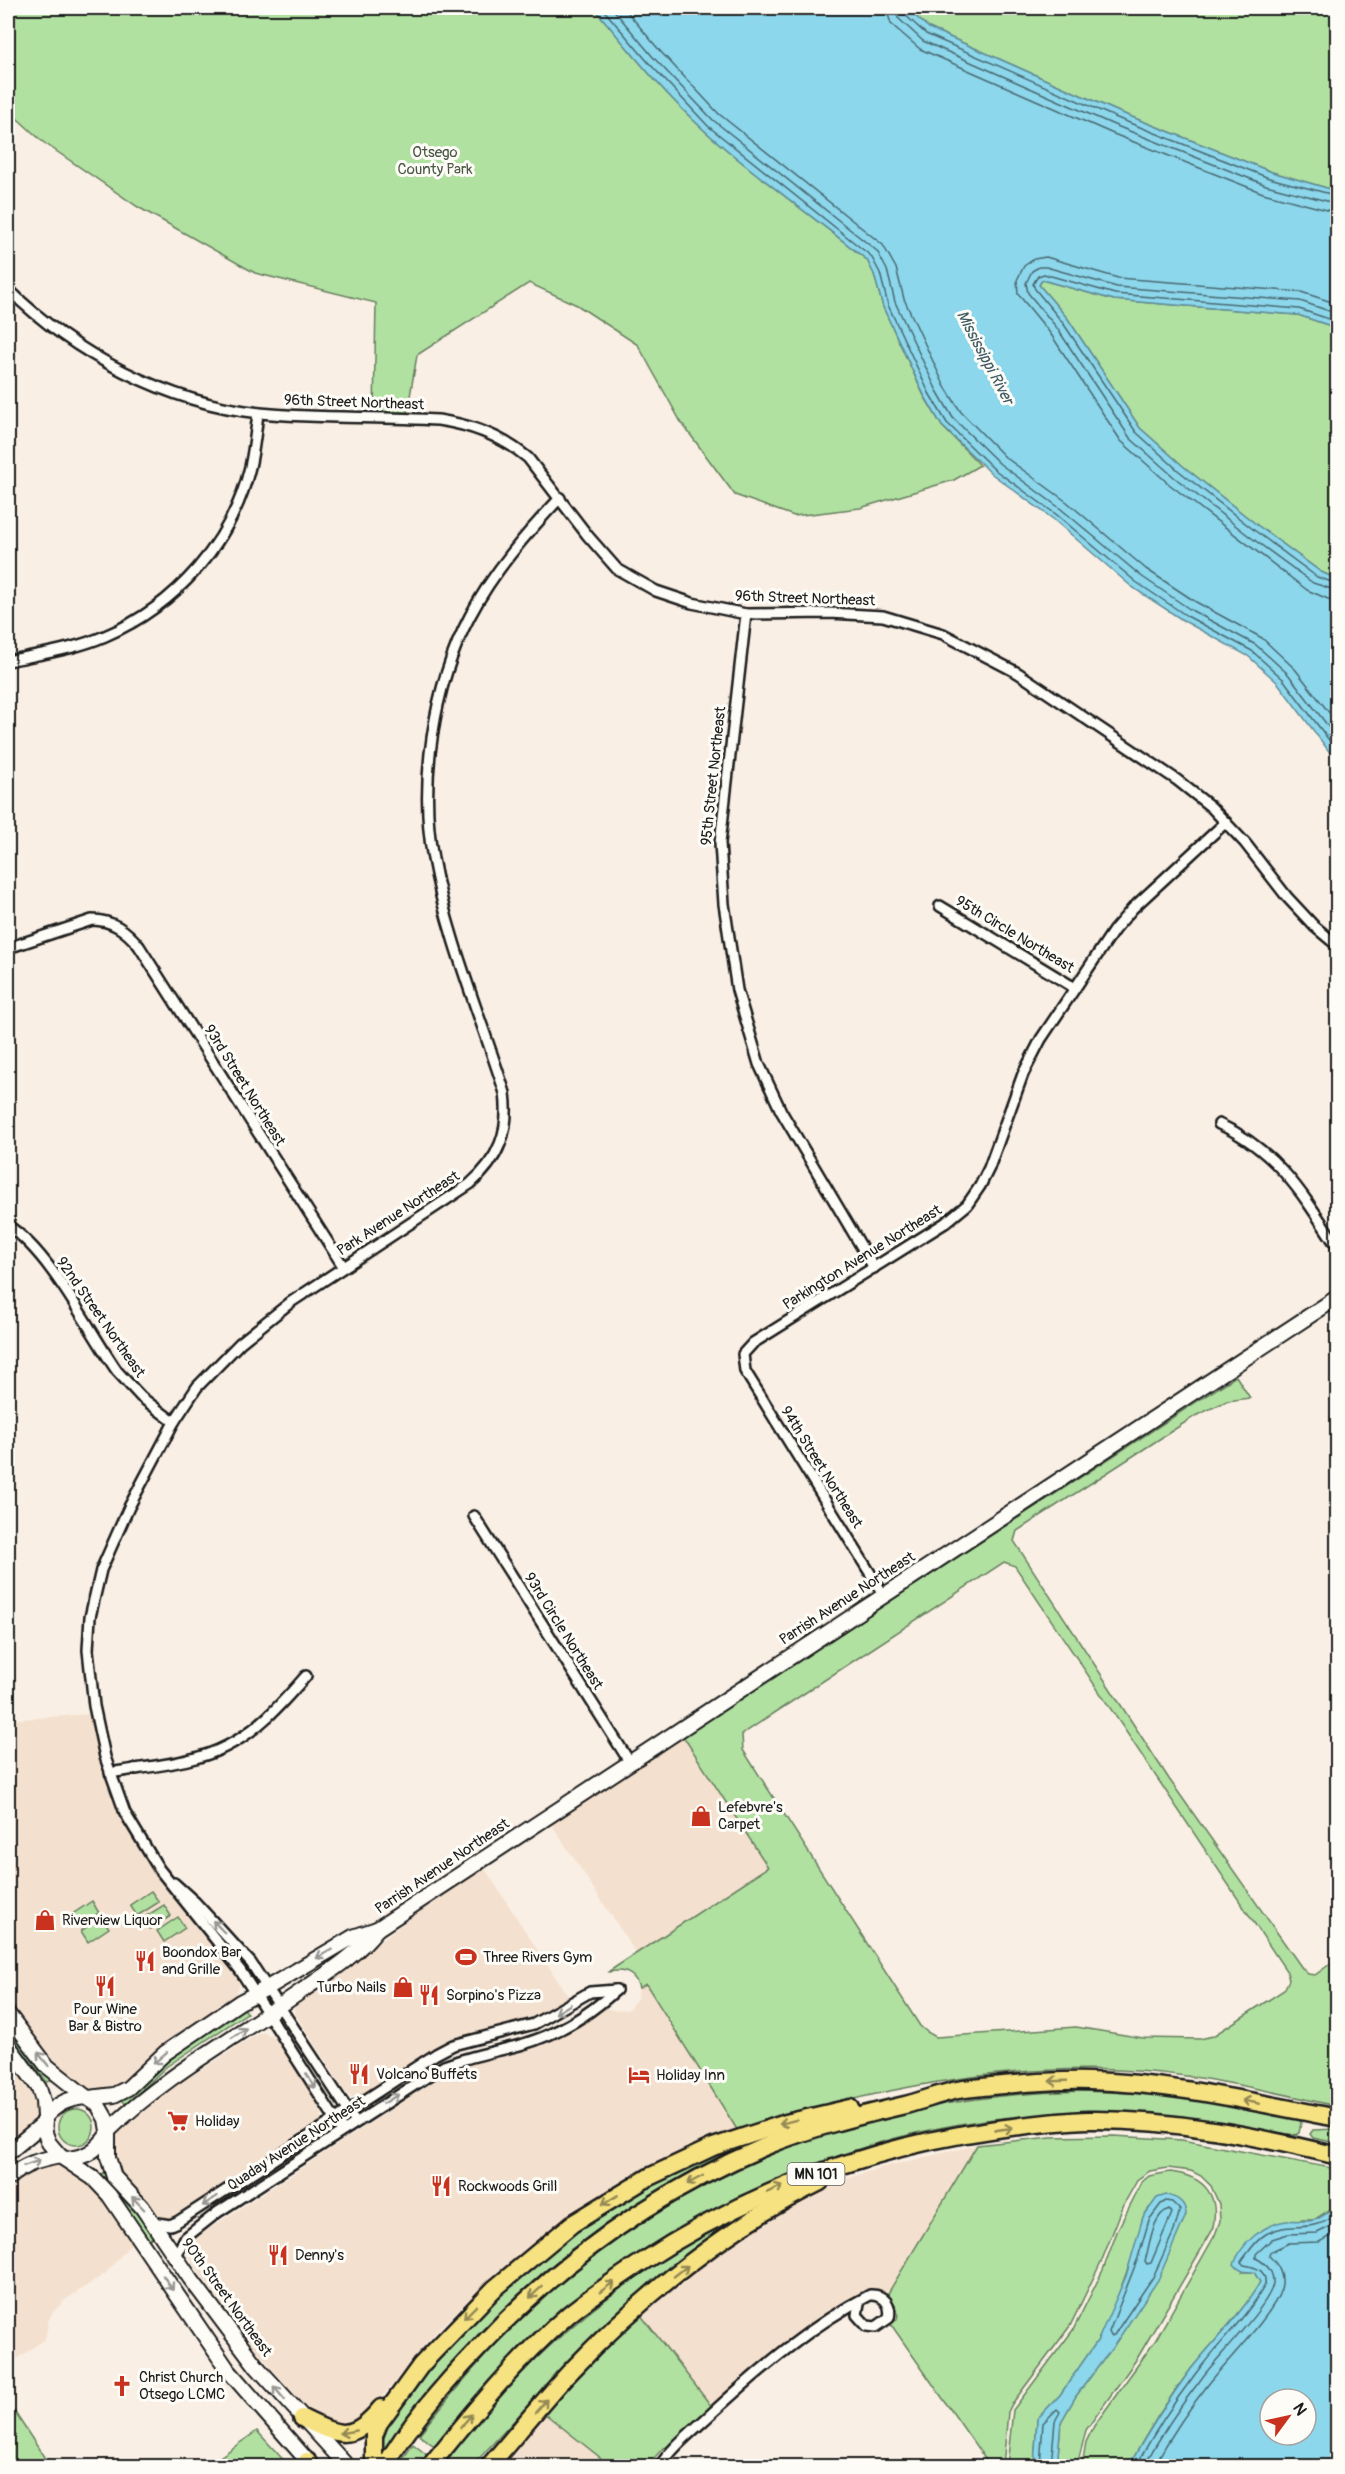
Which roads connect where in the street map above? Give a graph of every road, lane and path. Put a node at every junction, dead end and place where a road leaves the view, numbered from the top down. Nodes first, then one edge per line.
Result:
1 (8, 289) edge
2 (258, 413) junction
3 (560, 498) junction
4 (746, 614) junction
5 (8, 661) edge
6 (1226, 822) junction
7 (940, 906) dead end
8 (1338, 946) edge
9 (8, 948) edge
10 (1075, 987) junction
11 (1219, 1124) dead end
12 (8, 1226) edge
13 (1338, 1248) edge
14 (343, 1266) junction
15 (874, 1268) junction
16 (1338, 1297) edge
17 (743, 1354) joint
18 (174, 1422) junction
19 (474, 1516) dead end
20 (883, 1594) junction
21 (306, 1676) dead end
22 (629, 1761) junction
23 (110, 1773) junction
24 (159, 1869) junction
25 (377, 1929) junction
26 (261, 1991) junction
27 (273, 2011) junction
28 (8, 2014) edge
29 (8, 2046) edge
30 (88, 2098) junction
31 (928, 2099) junction
32 (347, 2109) junction
33 (334, 2118) junction
34 (1338, 2118) edge
35 (45, 2119) junction
36 (355, 2121) junction
37 (342, 2130) junction
38 (108, 2132) junction
39 (964, 2134) junction
40 (8, 2153) edge
41 (1338, 2156) edge
42 (62, 2157) junction
43 (8, 2178) edge
44 (152, 2222) junction
45 (176, 2256) junction
46 (859, 2303) dead end
47 (406, 2382) junction
48 (302, 2418) junction
49 (388, 2461) edge
50 (310, 2465) edge
51 (347, 2466) edge
52 (374, 2466) edge
53 (430, 2466) edge
54 (489, 2466) edge
55 (660, 2466) edge

1 - 2 street, 96th Street Northeast
2 - 3 street, 96th Street Northeast
2 - 5 street
3 - 4 street, 96th Street Northeast
3 - 14 street, Park Avenue Northeast
4 - 6 street, 96th Street Northeast
4 - 15 street, 95th Street Northeast
6 - 8 street, 96th Street Northeast
6 - 10 street, Parkington Avenue Northeast
7 - 10 street, 95th Circle Northeast
9 - 14 street, 93rd Street Northeast
10 - 15 street, Parkington Avenue Northeast
11 - 13 street
12 - 18 street, 92nd Street Northeast
14 - 18 street, Park Avenue Northeast
15 - 17 street, Parkington Avenue Northeast
16 - 20 main road, Parrish Avenue Northeast
17 - 20 street, 94th Street Northeast
18 - 23 street, Park Avenue Northeast
19 - 22 street, 93rd Circle Northeast
20 - 22 main road, Parrish Avenue Northeast
21 - 23 street
22 - 25 main road, Parrish Avenue Northeast
23 - 24 street, Park Avenue Northeast
24 - 26 street, Park Avenue Northeast
26 -> 24 street, Park Avenue Northeast
25 -> 26 main road, Parrish Avenue Northeast
25 - 27 main road, Parrish Avenue Northeast
26 - 27 street, Park Avenue Northeast
26 - 27 street, Park Avenue Northeast
26 -> 30 main road, Parrish Avenue Northeast
27 - 32 street
27 -> 33 street
38 -> 27 main road, Parrish Avenue Northeast
30 -> 28 main road
29 - 35 main road
30 - 35 main road
30 - 38 main road
34 -> 31 highway
31 -> 47 highway
31 -> 49 highway
32 - 33 street, Quaday Avenue Northeast
32 - 36 street
36 -> 32 street, Quaday Avenue Northeast
33 - 37 street
33 -> 44 street, Quaday Avenue Northeast
35 - 40 main road
35 - 42 main road
36 - 37 street, Quaday Avenue Northeast
37 - 45 street, Quaday Avenue Northeast
38 - 42 main road
44 -> 38 main road, 90th Street Northeast
39 -> 41 highway, MN 101
53 -> 39 highway, MN 101
54 -> 39 highway
43 -> 42 main road
42 -> 50 main road
44 - 45 main road, 90th Street Northeast
48 -> 45 main road, 90th Street Northeast
46 - 55 street
47 -> 48 highway
47 - 52 highway
48 - 51 main road, 90th Street Northeast

